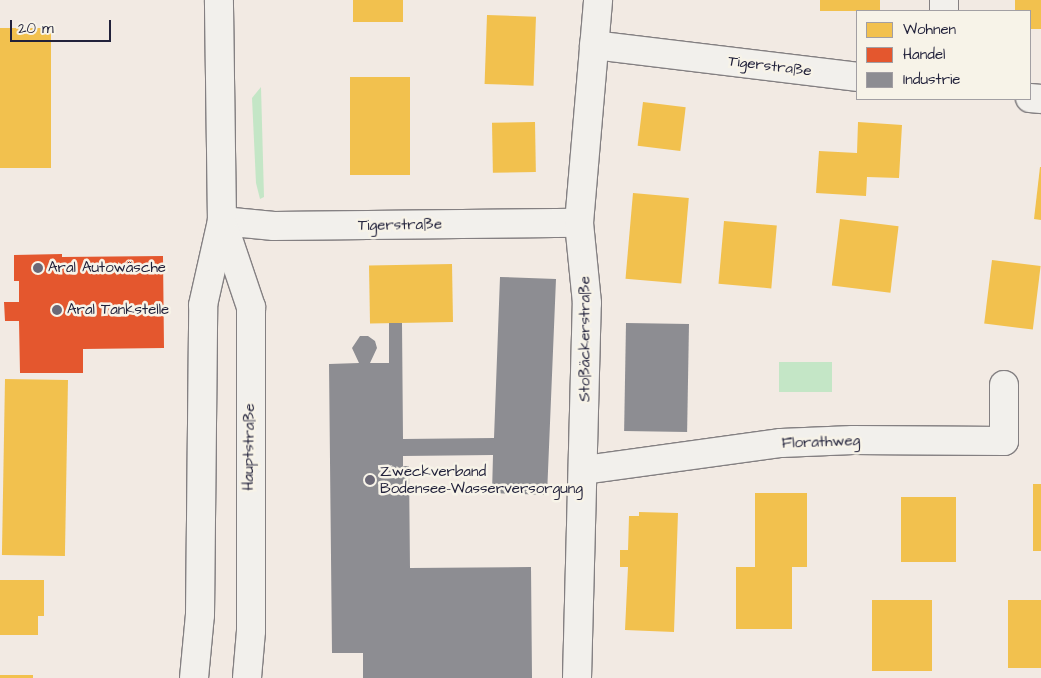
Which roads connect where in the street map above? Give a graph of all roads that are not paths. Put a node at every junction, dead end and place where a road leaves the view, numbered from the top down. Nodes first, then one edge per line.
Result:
1 (219, 0) edge
2 (598, 0) edge
3 (594, 45) junction
4 (856, 77) edge
5 (222, 221) junction
6 (579, 223) junction
7 (1004, 385) dead end
8 (584, 470) junction
9 (194, 678) edge
10 (247, 678) edge
11 (577, 678) edge

1 - 5 street, Hauptstraße
2 - 3 street, Stoßäckerstraße
3 - 4 street, Tigerstraße
3 - 6 street, Stoßäckerstraße
5 - 6 street, Tigerstraße
5 - 9 street, Hauptstraße
5 - 10 street, Hauptstraße
6 - 8 street, Stoßäckerstraße
7 - 8 street, Florathweg
8 - 11 street, Stoßäckerstraße

